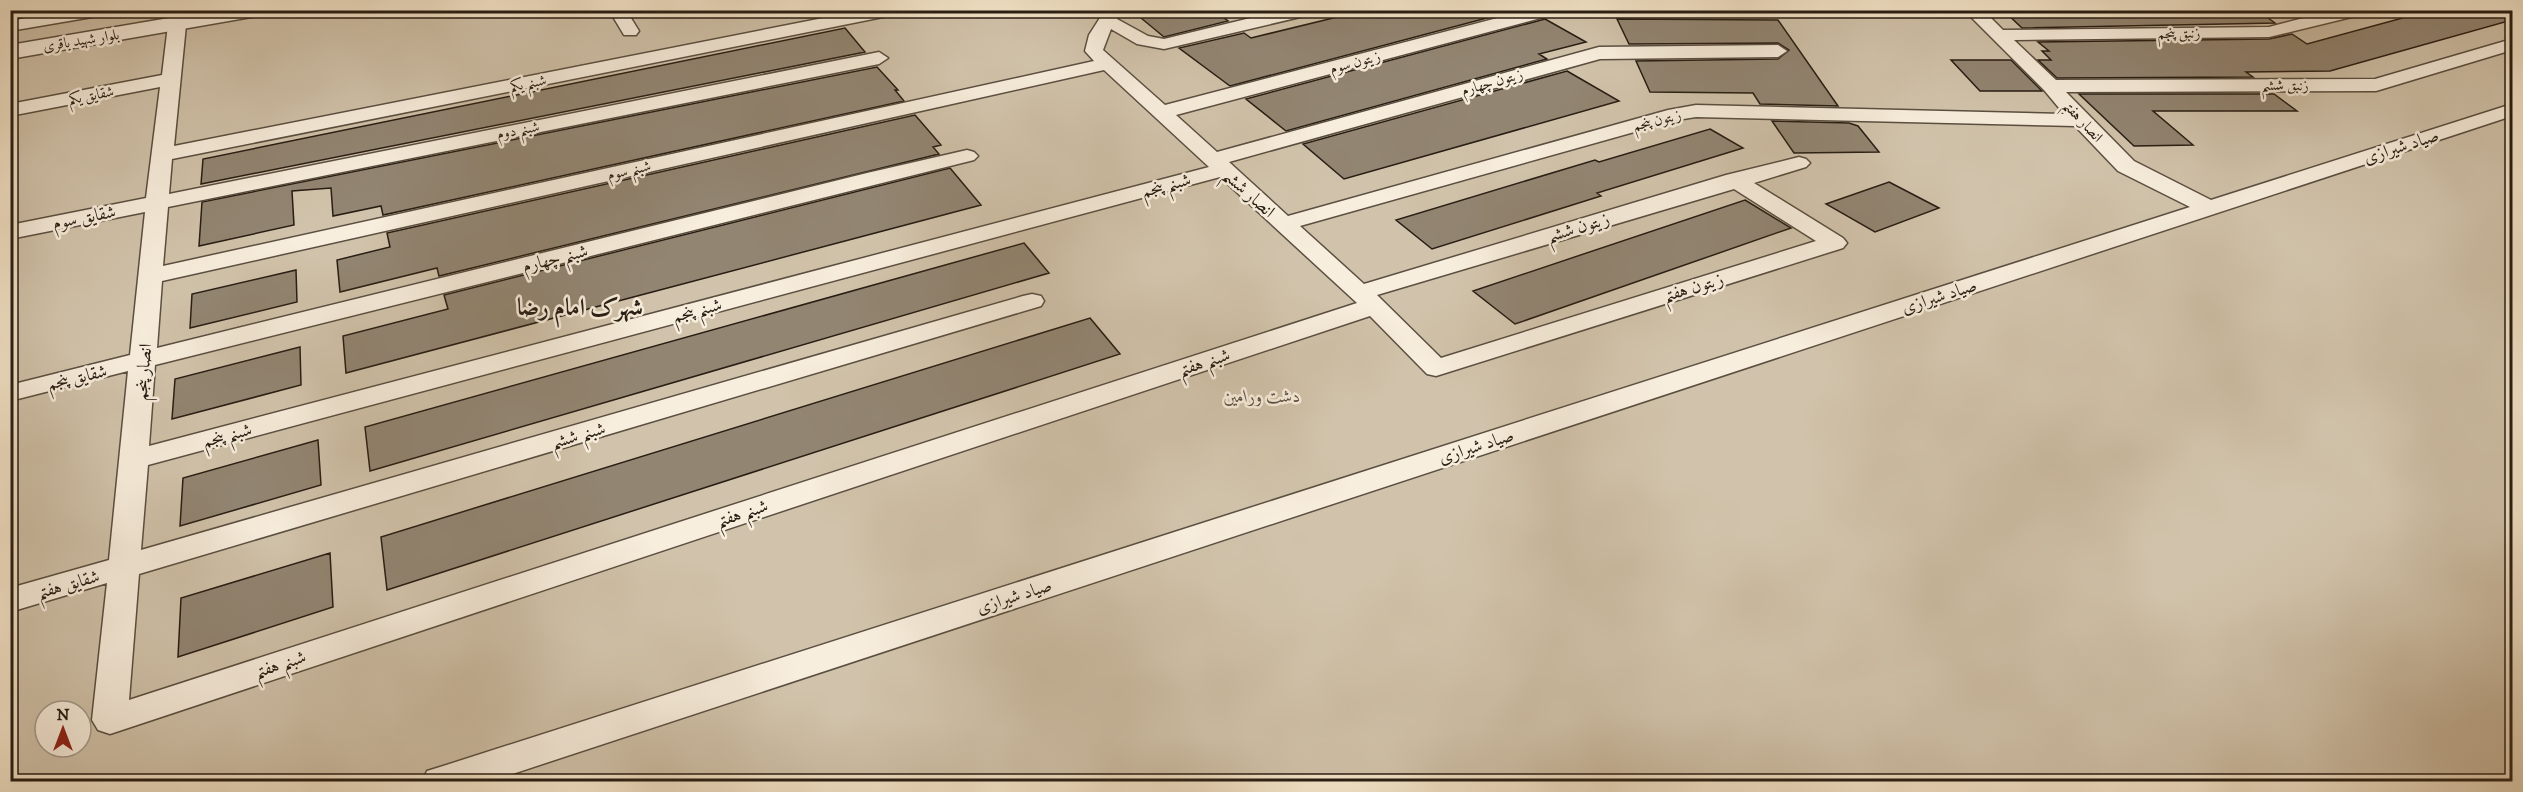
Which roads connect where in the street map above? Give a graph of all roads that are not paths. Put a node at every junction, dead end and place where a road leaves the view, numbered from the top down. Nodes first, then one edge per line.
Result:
1 (104, 10) edge
2 (257, 10) edge
3 (617, 10) edge
4 (893, 10) edge
5 (1307, 10) edge
6 (1550, 10) edge
7 (1972, 10) edge
8 (2309, 10) edge
9 (2358, 10) edge
10 (1111, 15) edge
11 (175, 18) edge
12 (2326, 19) junction
13 (10, 26) edge
14 (630, 31) dead end
15 (1998, 35) junction
16 (10, 38) edge
17 (2512, 44) edge
18 (1778, 51) dead end
19 (10, 52) edge
20 (879, 58) dead end
21 (1107, 64) junction
22 (171, 80) junction
23 (2051, 86) junction
24 (10, 110) edge
25 (2512, 110) edge
26 (1160, 113) junction
27 (2080, 120) junction
28 (162, 155) junction
29 (967, 156) dead end
30 (1799, 163) dead end
31 (1218, 165) junction
32 (1734, 180) junction
33 (157, 202) junction
34 (2210, 208) junction
35 (1283, 224) junction
36 (10, 232) edge
37 (151, 276) junction
38 (1366, 300) junction
39 (1032, 301) dead end
40 (144, 362) junction
41 (1436, 368) joint
42 (10, 393) edge
43 (135, 459) junction
44 (124, 568) junction
45 (10, 600) edge
46 (110, 720) joint
47 (440, 782) edge

1 - 13 street
2 - 11 street, بلوار شهید باقری
3 - 14 street
4 - 28 street, شبنم یکم
5 - 10 street
6 - 26 street, زیتون سوم
7 - 15 street, انصار هفتم
8 - 12 street
9 - 12 street, زنبق پنجم
10 - 21 street, انصار ششم
11 - 16 street, بلوار شهید باقری
11 - 19 street, بلوار شهید باقری
11 - 22 street, انصار پنجم
12 - 15 street, زنبق پنجم
15 - 23 street, انصار هفتم
17 - 23 street, زنبق ششم
18 - 31 street, زیتون چهارم
20 - 33 street, شبنم دوم
21 - 26 street, انصار ششم
21 - 37 street, شبنم سوم
22 - 24 street, شقایق یکم
22 - 28 street, انصار پنجم
23 - 27 street, انصار هفتم
25 - 34 street, صیاد شیرازی
26 - 31 street, انصار ششم
27 - 34 street, انصار هفتم
27 - 35 street, زیتون پنجم
28 - 33 street, انصار پنجم
29 - 40 street, شبنم چهارم
30 - 32 street, زیتون ششم
31 - 35 street, انصار ششم
31 - 43 street, شبنم پنجم
32 - 38 street, زیتون ششم
32 - 41 street, زیتون هفتم
33 - 36 street, شقایق سوم
33 - 37 street, انصار پنجم
34 - 47 street, صیاد شیرازی
35 - 38 street, انصار ششم
37 - 40 street, انصار پنجم
38 - 41 street, انصار ششم
38 - 46 street, شبنم هفتم
39 - 44 street, شبنم ششم
40 - 42 street, شقایق پنجم
40 - 43 street, انصار پنجم
43 - 44 street, انصار پنجم
44 - 45 street, شقایق هفتم
44 - 46 street, انصار پنجم

